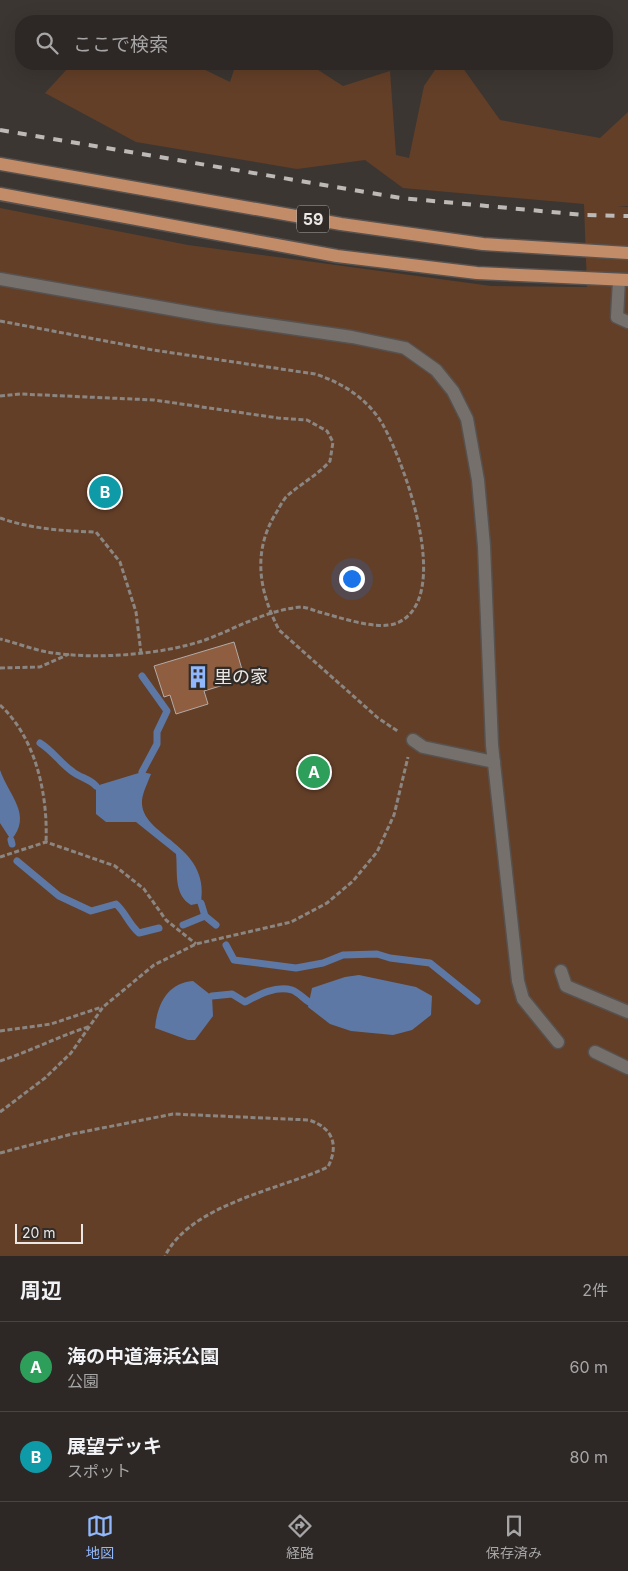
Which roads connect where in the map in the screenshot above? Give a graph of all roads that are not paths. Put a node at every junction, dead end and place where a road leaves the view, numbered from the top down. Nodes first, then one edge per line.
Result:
1 (0, 164) edge
2 (0, 194) edge
3 (628, 253) edge
4 (0, 279) edge
5 (623, 280) edge
6 (628, 322) edge
7 (413, 740) road end
8 (494, 762) junction
9 (561, 971) dead end
10 (628, 1012) edge
11 (558, 1042) dead end
12 (596, 1052) dead end
13 (628, 1068) edge

1 - 3 main road, 59
2 - 5 main road, 59
4 - 8 lane
5 - 6 lane
7 - 8 lane
8 - 11 lane
9 - 10 lane
12 - 13 lane

